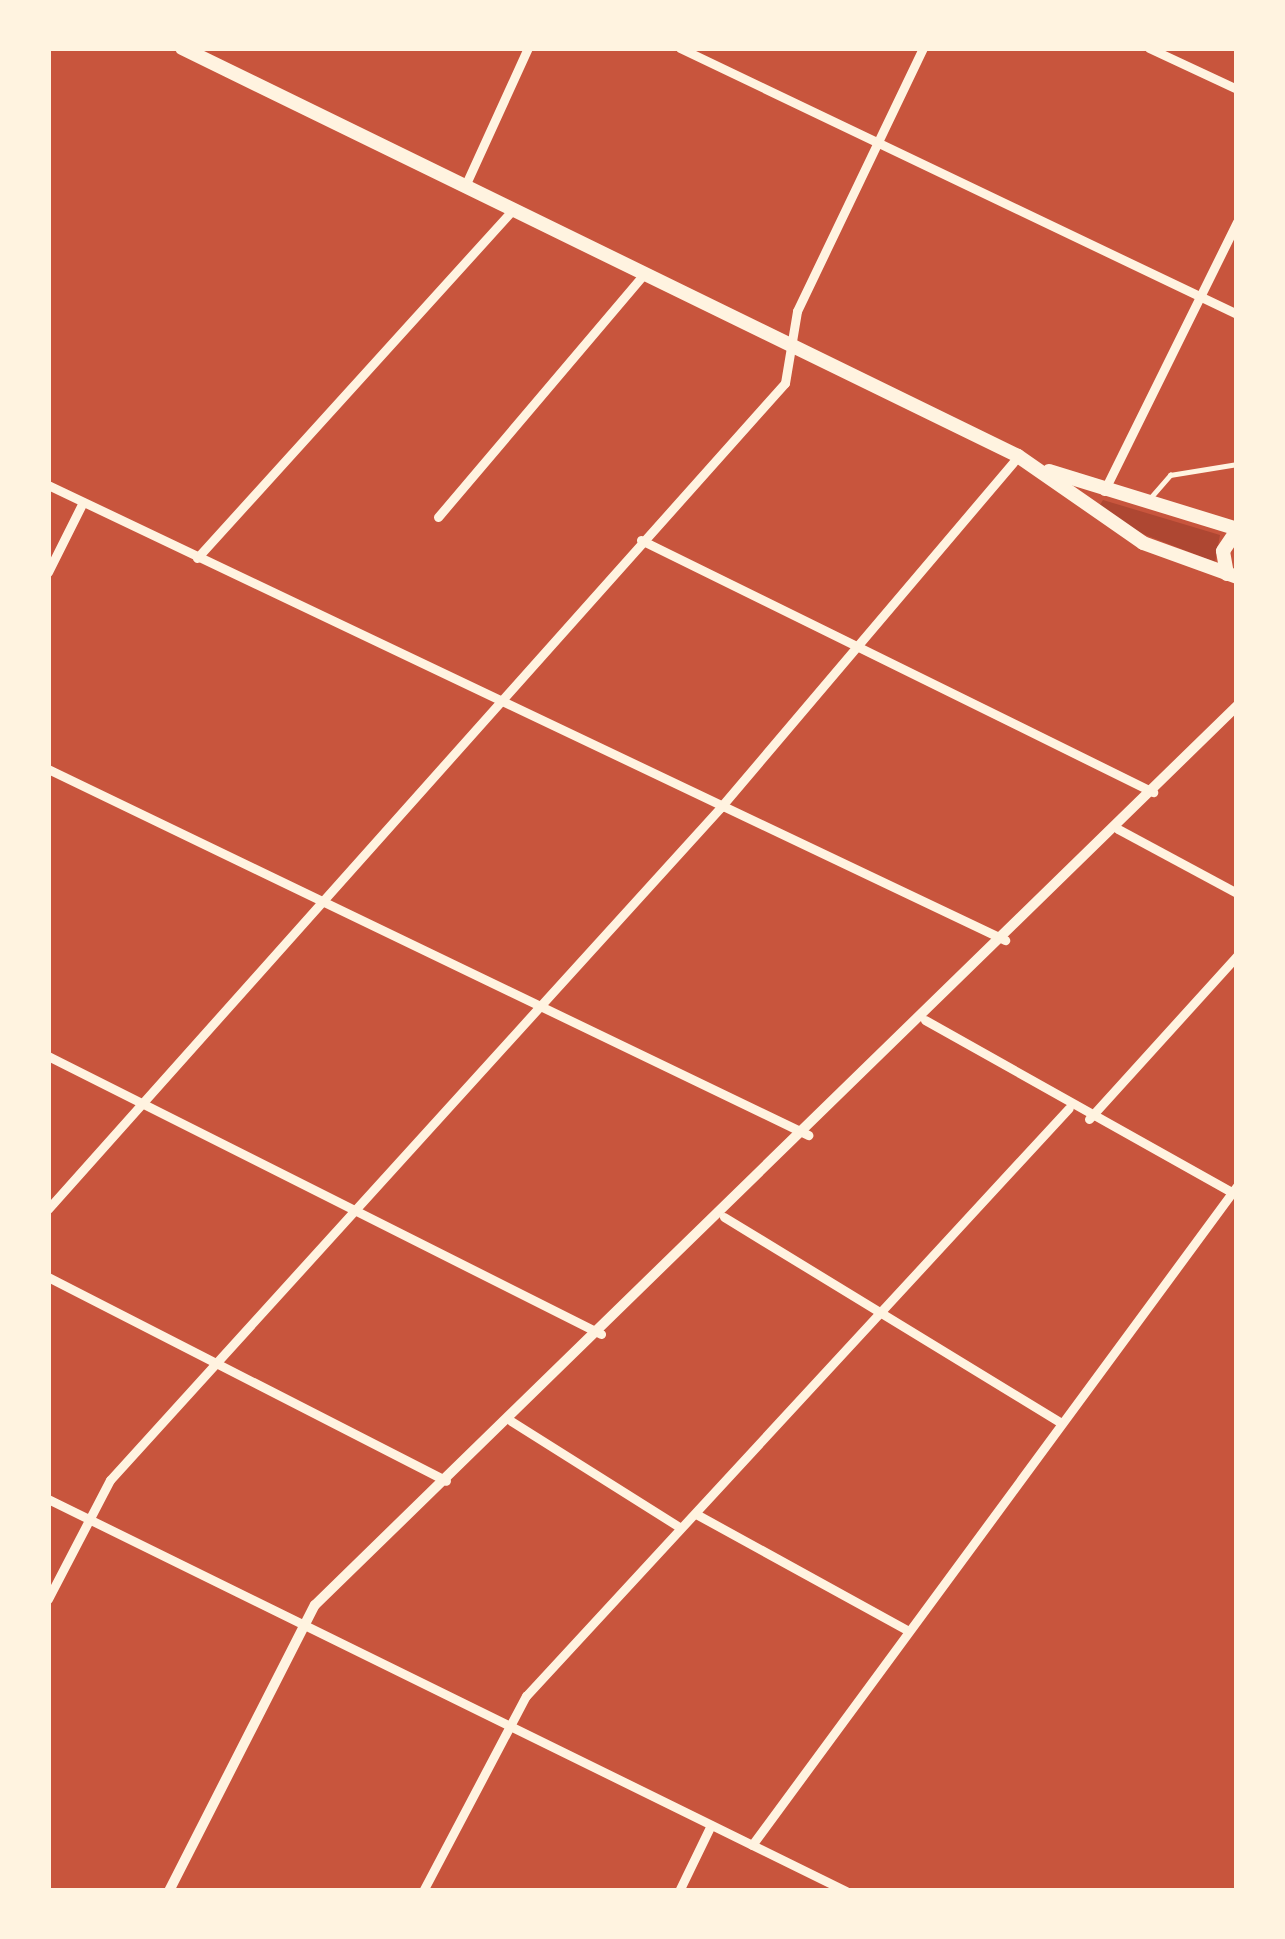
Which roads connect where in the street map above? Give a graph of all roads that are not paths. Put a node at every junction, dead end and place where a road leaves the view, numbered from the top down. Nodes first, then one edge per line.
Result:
1 (182, 48) edge
2 (528, 48) edge
3 (680, 48) edge
4 (923, 48) edge
5 (1149, 48) edge
6 (1237, 89) edge
7 (876, 144) junction
8 (465, 186) junction
9 (514, 209) junction
10 (1237, 222) edge
11 (645, 273) junction
12 (1200, 296) junction
13 (1237, 314) edge
14 (792, 344) junction
15 (1023, 459) junction
16 (1237, 464) edge
17 (48, 485) edge
18 (1103, 493) junction
19 (83, 502) junction
20 (1146, 508) junction
21 (437, 517) dead end
22 (1237, 530) edge
23 (640, 541) junction
24 (197, 558) junction
25 (48, 572) edge
26 (1232, 575) edge
27 (859, 650) junction
28 (499, 702) junction
29 (1237, 706) edge
30 (48, 769) edge
31 (1153, 792) junction
32 (720, 808) junction
33 (1118, 829) junction
34 (1237, 893) edge
35 (321, 901) junction
36 (1005, 940) junction
37 (1237, 956) edge
38 (543, 1003) junction
39 (925, 1020) junction
40 (48, 1055) edge
41 (143, 1100) junction
42 (1069, 1108) junction
43 (1089, 1119) junction
44 (808, 1136) junction
45 (1235, 1189) edge
46 (359, 1208) junction
47 (48, 1209) edge
48 (724, 1217) junction
49 (48, 1277) edge
50 (881, 1313) junction
51 (601, 1334) junction
52 (212, 1363) junction
53 (511, 1421) junction
54 (1060, 1423) junction
55 (446, 1481) junction
56 (48, 1499) edge
57 (696, 1514) junction
58 (86, 1517) junction
59 (679, 1526) junction
60 (48, 1599) edge
61 (299, 1623) junction
62 (907, 1630) junction
63 (506, 1722) junction
64 (710, 1825) junction
65 (752, 1845) junction
66 (170, 1891) edge
67 (423, 1891) edge
68 (679, 1891) edge
69 (846, 1891) edge

1 - 8 main road
2 - 8 street
3 - 7 street
4 - 7 street
5 - 6 street
7 - 12 street
7 - 14 street
8 - 9 main road
9 - 11 main road
9 - 24 street
10 - 12 street
11 - 14 main road
11 - 21 street
12 - 13 street
12 - 18 street
14 - 15 main road
14 - 23 street
15 - 18 main road
15 - 26 main road
15 - 27 street
16 - 20 lane
17 - 19 street
18 - 20 main road
19 - 24 street
19 - 25 street
20 - 22 main road
22 - 26 main road
23 - 27 street
23 - 28 street
24 - 28 street
27 - 31 street
27 - 32 street
28 - 32 street
28 - 35 street
29 - 31 street
30 - 35 street
31 - 33 street
32 - 36 street
32 - 38 street
33 - 34 street
33 - 36 street
35 - 38 street
35 - 41 street
36 - 39 street
37 - 43 street
38 - 44 street
38 - 46 street
39 - 42 street
39 - 44 street
40 - 41 street
41 - 46 street
41 - 47 street
42 - 43 street
42 - 50 street
43 - 45 street
44 - 48 street
45 - 54 street
46 - 51 street
46 - 52 street
48 - 50 street
48 - 51 street
49 - 52 street
50 - 54 street
50 - 57 street
51 - 53 street
52 - 55 street
52 - 58 street
53 - 55 street
53 - 59 street
54 - 62 street
55 - 61 street
56 - 58 street
57 - 59 street
57 - 62 street
58 - 60 street
58 - 61 street
59 - 63 street
61 - 63 street
61 - 66 street
62 - 65 street
63 - 64 street
63 - 67 street
64 - 65 street
64 - 68 street
65 - 69 street

